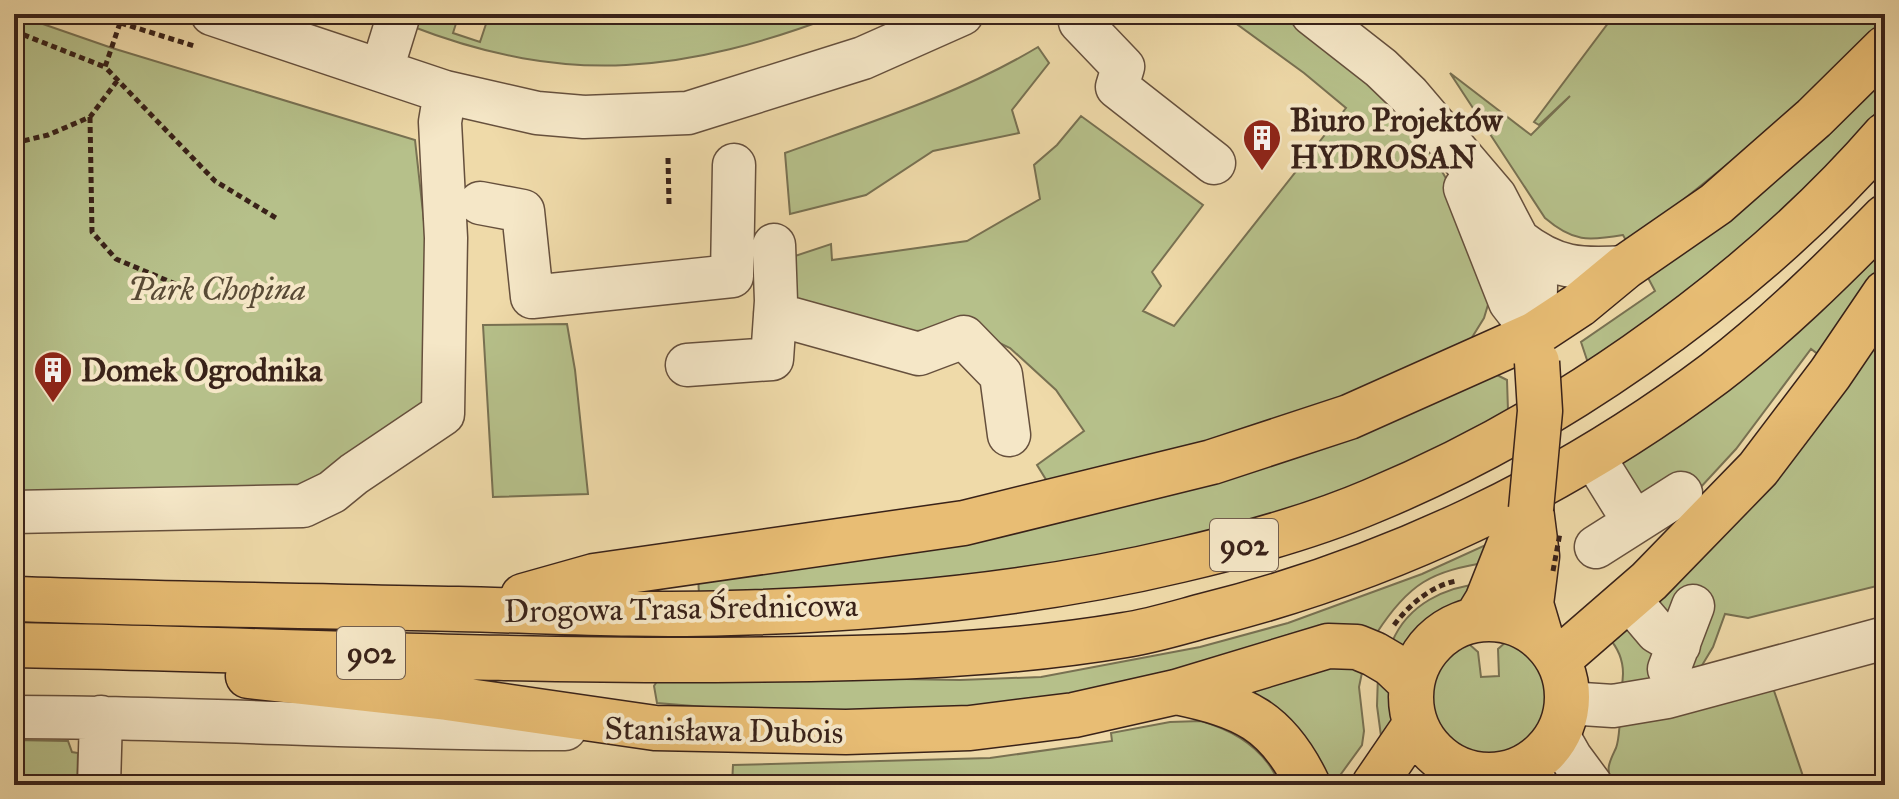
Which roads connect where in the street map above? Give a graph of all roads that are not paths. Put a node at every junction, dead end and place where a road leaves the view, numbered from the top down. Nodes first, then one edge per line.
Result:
1 (212, 14) edge
2 (399, 14) edge
3 (962, 14) edge
4 (1320, 18) edge
5 (1080, 22) dead end
6 (1885, 48) edge
7 (382, 69) junction
8 (445, 92) junction
9 (1885, 135) edge
10 (1448, 141) junction
11 (1214, 163) dead end
12 (734, 165) dead end
13 (480, 203) dead end
14 (1885, 217) edge
15 (1518, 240) junction
16 (774, 245) dead end
17 (1625, 267) junction
18 (1885, 293) edge
19 (775, 314) junction
20 (1536, 348) junction
21 (687, 365) dead end
22 (1009, 435) dead end
23 (1593, 456) junction
24 (1681, 493) dead end
25 (14, 512) edge
26 (1634, 522) junction
27 (1596, 547) dead end
28 (1523, 552) junction
29 (14, 599) edge
30 (1473, 599) junction
31 (1629, 599) junction
32 (479, 609) junction
33 (1885, 638) edge
34 (1680, 640) dead end
35 (14, 645) edge
36 (109, 646) junction
37 (1550, 649) junction
38 (1176, 692) junction
39 (1413, 704) junction
40 (14, 717) edge
41 (101, 717) junction
42 (1563, 719) junction
43 (655, 728) junction
44 (1433, 775) edge
45 (1527, 778) edge
46 (99, 785) edge
47 (1308, 785) edge
48 (1374, 785) edge
49 (1591, 785) edge

1 - 7 street
2 - 7 street
3 - 8 street
4 - 10 street
5 - 11 street
6 - 17 main road
7 - 8 street
8 - 25 street
9 - 32 main road, Drogowa Trasa Średnicowa / 902
10 - 15 street
10 - 20 street
12 - 13 street
14 - 23 main road, Drogowa Trasa Średnicowa / 902
15 - 17 street
15 - 20 street
16 - 19 street
17 - 20 main road
18 - 31 main road
19 - 21 street
19 - 22 street
20 - 28 main road, bridge
20 - 32 main road
23 - 26 street
23 - 36 main road, Drogowa Trasa Średnicowa / 902
24 - 26 street
26 - 27 street
28 - 30 main road
28 - 37 main road
29 - 32 main road, Drogowa Trasa Średnicowa / 902
30 - 37 main road
30 - 39 main road
31 - 34 street
31 - 37 main road
33 - 42 street
35 - 36 main road, Drogowa Trasa Średnicowa / 902
36 - 43 main road
37 - 42 main road
38 - 39 main road, Stanisława Dubois
38 - 43 main road, Stanisława Dubois
38 - 47 main road
39 - 44 main road
39 - 48 main road
40 - 41 street, Stanisława Dubois
41 - 43 street, Stanisława Dubois
41 - 46 street
42 - 45 main road
42 - 49 street
44 - 45 main road

